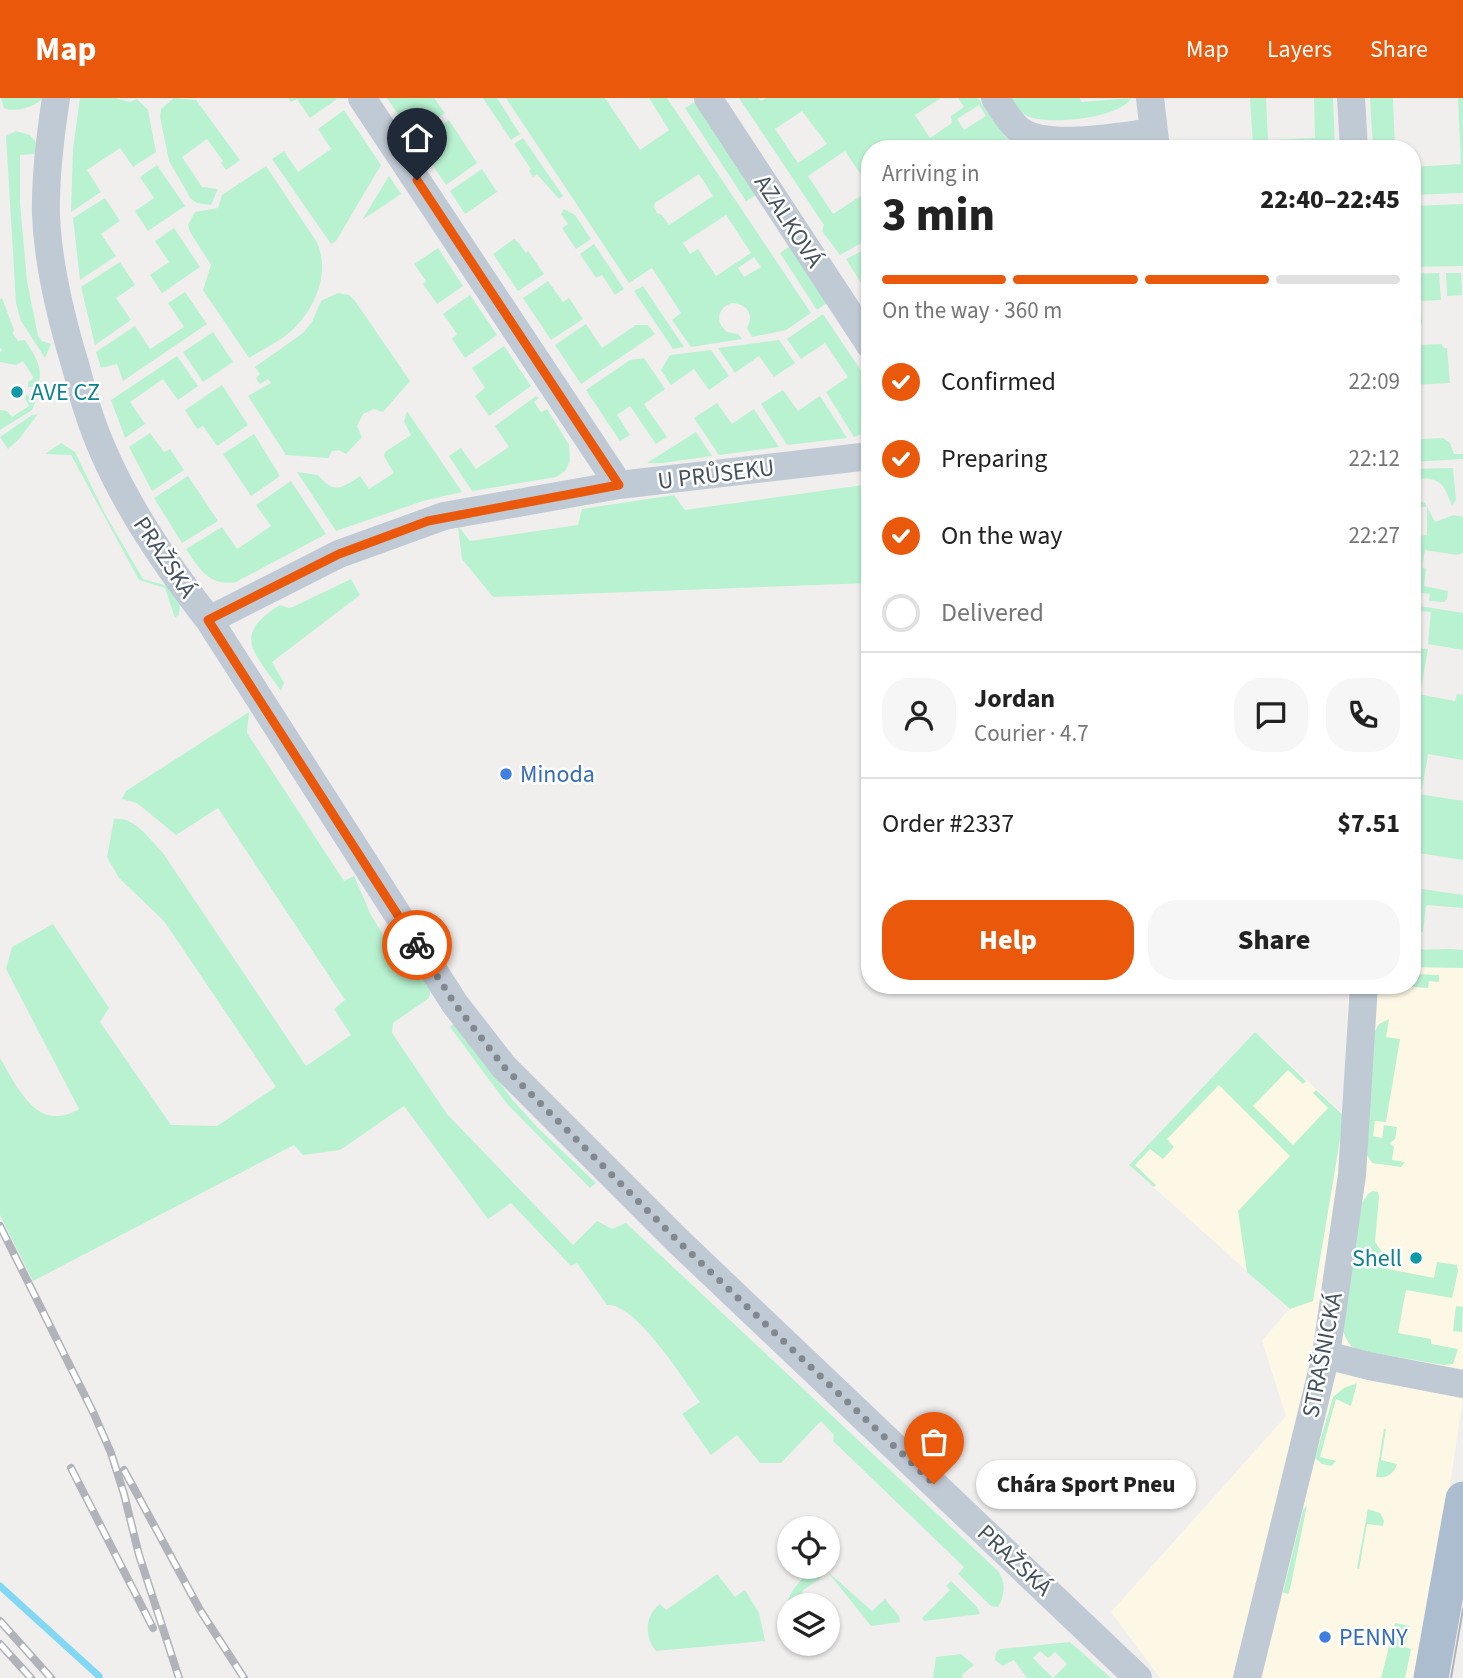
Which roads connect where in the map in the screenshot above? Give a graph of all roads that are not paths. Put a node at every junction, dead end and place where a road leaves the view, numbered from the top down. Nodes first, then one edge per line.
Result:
1 (55, 98) edge
2 (362, 98) edge
3 (708, 98) edge
4 (1150, 98) edge
5 (1351, 98) edge
6 (1002, 109) edge
7 (1043, 140) edge
8 (1155, 140) edge
9 (1353, 140) edge
10 (861, 331) edge
11 (861, 457) edge
12 (619, 485) junction
13 (208, 620) junction
14 (1363, 994) edge
15 (1326, 1355) junction
16 (1463, 1384) edge
17 (1463, 1499) edge
18 (1138, 1678) edge
19 (1247, 1678) edge
20 (1431, 1678) edge

1 - 13 street, PRAŽSKÁ
2 - 12 street
3 - 10 street, AZALKOVÁ
4 - 8 street
5 - 9 street
6 - 7 street
11 - 12 street, U PRŮSEKU
12 - 13 street, U PRŮSEKU
13 - 18 street, PRAŽSKÁ
14 - 15 street, STRAŠNICKÁ
15 - 16 street
15 - 19 street, STRAŠNICKÁ
17 - 20 main road

